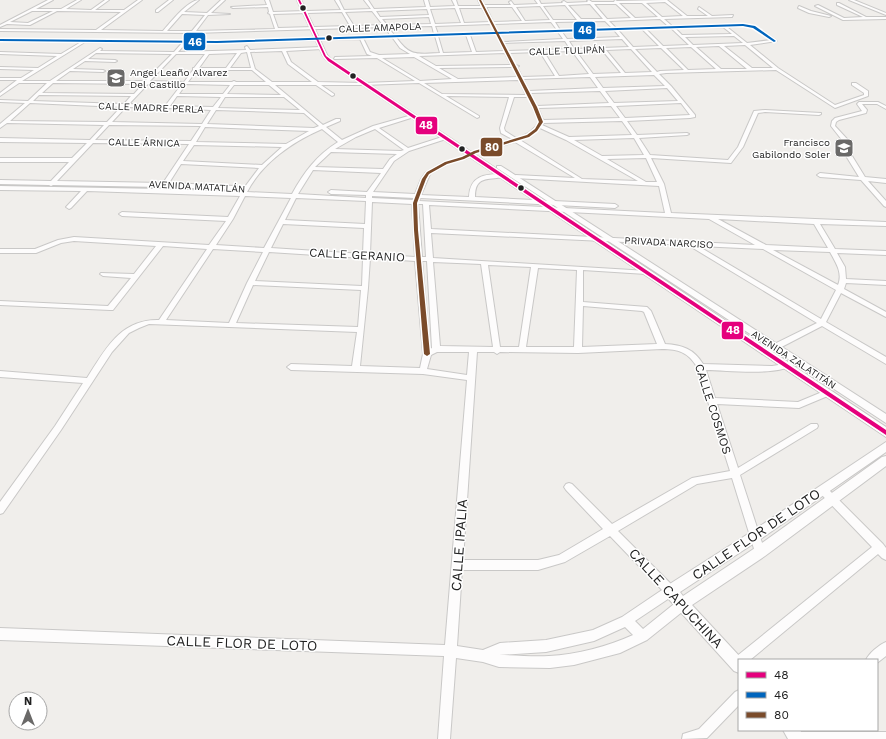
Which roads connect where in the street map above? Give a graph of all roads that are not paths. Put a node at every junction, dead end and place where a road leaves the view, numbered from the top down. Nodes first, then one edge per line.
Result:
1 (51, 0) edge
2 (79, 0) edge
3 (107, 0) edge
4 (140, 0) edge
5 (171, 0) edge
6 (197, 0) edge
7 (223, 0) edge
8 (267, 0) edge
9 (299, 0) edge
10 (337, 0) edge
11 (366, 0) edge
12 (426, 0) edge
13 (454, 0) edge
14 (480, 0) edge
15 (483, 0) edge
16 (509, 0) edge
17 (537, 0) edge
18 (562, 0) edge
19 (665, 0) edge
20 (851, 0) edge
21 (616, 1) edge
22 (642, 1) edge
23 (589, 2) edge
24 (565, 4) junction
25 (838, 4) dead end
26 (513, 5) junction
27 (542, 5) junction
28 (268, 6) junction
29 (484, 6) junction
30 (817, 6) dead end
31 (233, 7) dead end
32 (457, 7) junction
33 (800, 7) dead end
34 (429, 8) junction
35 (699, 8) dead end
36 (309, 9) junction
37 (374, 9) junction
38 (32, 10) junction
39 (62, 10) junction
40 (91, 10) junction
41 (343, 10) junction
42 (56, 11) junction
43 (125, 11) junction
44 (157, 11) dead end
45 (181, 13) junction
46 (270, 13) junction
47 (207, 14) junction
48 (228, 14) dead end
49 (886, 14) edge
50 (431, 16) junction
51 (732, 16) dead end
52 (315, 17) dead end
53 (711, 17) junction
54 (380, 18) junction
55 (661, 18) junction
56 (686, 18) junction
57 (865, 18) junction
58 (886, 18) edge
59 (634, 19) junction
60 (841, 19) junction
61 (606, 20) junction
62 (580, 21) junction
63 (524, 22) junction
64 (554, 22) junction
65 (6, 23) junction
66 (493, 23) junction
67 (463, 24) junction
68 (132, 25) dead end
69 (433, 25) junction
70 (723, 25) junction
71 (0, 26) edge
72 (317, 27) junction
73 (387, 27) junction
74 (672, 27) junction
75 (353, 28) junction
76 (643, 28) junction
77 (243, 29) junction
78 (615, 29) junction
79 (0, 30) edge
80 (277, 30) junction
81 (98, 31) junction
82 (124, 31) junction
83 (560, 31) junction
84 (164, 32) junction
85 (194, 32) junction
86 (498, 33) junction
87 (468, 34) junction
88 (436, 35) junction
89 (735, 35) junction
90 (394, 36) junction
91 (682, 36) junction
92 (361, 37) junction
93 (320, 38) junction
94 (623, 38) junction
95 (0, 40) edge
96 (565, 40) junction
97 (84, 41) junction
98 (247, 41) junction
99 (111, 42) junction
100 (185, 42) junction
101 (505, 42) junction
102 (747, 44) junction
103 (720, 45) junction
104 (693, 46) junction
105 (663, 47) junction
106 (321, 48) junction
107 (633, 48) junction
108 (603, 49) junction
109 (284, 50) junction
110 (573, 50) junction
111 (240, 51) junction
112 (248, 51) junction
113 (541, 51) junction
114 (96, 52) junction
115 (208, 52) junction
116 (508, 52) junction
117 (0, 53) edge
118 (175, 53) junction
119 (474, 53) junction
120 (61, 55) junction
121 (367, 55) junction
122 (442, 55) junction
123 (378, 56) junction
124 (417, 56) junction
125 (335, 58) junction
126 (84, 60) junction
127 (115, 61) dead end
128 (516, 66) junction
129 (437, 67) junction
130 (0, 68) edge
131 (38, 69) junction
132 (194, 69) junction
133 (227, 69) junction
134 (253, 69) junction
135 (750, 69) junction
136 (777, 69) junction
137 (69, 70) junction
138 (719, 70) junction
139 (103, 71) dead end
140 (688, 72) junction
141 (623, 73) junction
142 (656, 73) junction
143 (591, 75) junction
144 (557, 76) junction
145 (522, 78) junction
146 (0, 79) edge
147 (20, 81) junction
148 (52, 81) junction
149 (458, 81) junction
150 (146, 82) junction
151 (184, 82) junction
152 (418, 82) junction
153 (233, 83) junction
154 (269, 83) junction
155 (376, 83) junction
156 (316, 84) junction
157 (363, 84) junction
158 (854, 84) dead end
159 (669, 87) junction
160 (602, 90) junction
161 (38, 94) junction
162 (529, 94) junction
163 (0, 95) edge
164 (136, 95) junction
165 (175, 95) junction
166 (225, 95) junction
167 (332, 95) dead end
168 (439, 95) junction
169 (284, 96) junction
170 (512, 96) junction
171 (0, 101) edge
172 (29, 102) junction
173 (682, 102) junction
174 (613, 104) junction
175 (125, 106) junction
176 (166, 107) junction
177 (539, 107) junction
178 (835, 107) junction
179 (214, 108) junction
180 (886, 108) edge
181 (162, 112) dead end
182 (302, 112) junction
183 (820, 114) dead end
184 (412, 116) junction
185 (850, 116) junction
186 (477, 117) dead end
187 (338, 120) dead end
188 (624, 120) junction
189 (5, 122) junction
190 (109, 124) junction
191 (204, 125) junction
192 (543, 125) junction
193 (0, 127) edge
194 (322, 127) junction
195 (375, 127) junction
196 (315, 130) junction
197 (687, 134) dead end
198 (636, 137) junction
199 (444, 138) junction
200 (568, 139) junction
201 (0, 140) edge
202 (91, 141) junction
203 (516, 141) junction
204 (341, 142) junction
205 (192, 143) junction
206 (288, 146) junction
207 (331, 150) junction
208 (404, 152) junction
209 (471, 155) junction
210 (648, 156) junction
211 (601, 158) junction
212 (0, 160) edge
213 (72, 160) junction
214 (180, 162) junction
215 (264, 167) junction
216 (311, 168) junction
217 (383, 171) junction
218 (820, 175) dead end
219 (502, 176) junction
220 (516, 177) junction
221 (863, 179) junction
222 (581, 180) junction
223 (886, 181) edge
224 (0, 182) edge
225 (53, 182) junction
226 (645, 183) junction
227 (165, 184) junction
228 (661, 184) junction
229 (0, 188) edge
230 (47, 188) junction
231 (86, 189) junction
232 (161, 191) junction
233 (244, 191) junction
234 (296, 193) junction
235 (368, 197) junction
236 (417, 199) junction
237 (472, 199) junction
238 (541, 202) junction
239 (426, 203) junction
240 (886, 205) edge
241 (553, 206) junction
242 (69, 207) dead end
243 (565, 209) junction
244 (667, 212) junction
245 (122, 214) dead end
246 (708, 216) junction
247 (230, 219) junction
248 (280, 222) junction
249 (816, 222) junction
250 (886, 224) edge
251 (367, 226) junction
252 (428, 231) junction
253 (594, 238) junction
254 (610, 239) junction
255 (689, 243) junction
256 (161, 244) junction
257 (762, 246) junction
258 (212, 247) junction
259 (833, 250) junction
260 (0, 251) edge
261 (265, 251) junction
262 (886, 253) edge
263 (367, 255) junction
264 (418, 259) junction
265 (429, 259) junction
266 (484, 262) junction
267 (535, 265) junction
268 (580, 268) junction
269 (646, 272) junction
270 (103, 274) dead end
271 (135, 276) junction
272 (843, 281) junction
273 (250, 283) junction
274 (886, 283) edge
275 (365, 288) junction
276 (840, 289) junction
277 (0, 303) edge
278 (579, 304) junction
279 (886, 315) edge
280 (161, 322) junction
281 (822, 323) junction
282 (231, 326) junction
283 (361, 330) junction
284 (662, 346) junction
285 (775, 346) junction
286 (436, 349) junction
287 (473, 350) junction
288 (522, 350) junction
289 (578, 350) junction
290 (497, 351) junction
291 (765, 352) junction
292 (427, 354) junction
293 (796, 360) junction
294 (886, 361) edge
295 (787, 366) junction
296 (291, 367) dead end
297 (701, 367) junction
298 (356, 369) junction
299 (423, 371) junction
300 (0, 374) edge
301 (471, 378) junction
302 (89, 381) junction
303 (827, 393) junction
304 (712, 402) junction
305 (886, 419) edge
306 (814, 426) dead end
307 (886, 433) edge
308 (886, 446) edge
309 (886, 460) edge
310 (735, 474) junction
311 (569, 487) dead end
312 (823, 490) junction
313 (832, 499) junction
314 (0, 510) edge
315 (613, 530) junction
316 (755, 536) junction
317 (882, 551) edge
318 (760, 552) junction
319 (457, 565) junction
320 (670, 590) junction
321 (682, 604) junction
322 (626, 621) junction
323 (0, 634) edge
324 (644, 636) junction
325 (520, 648) junction
326 (886, 648) edge
327 (451, 651) junction
328 (483, 656) junction
329 (744, 659) edge
330 (873, 659) edge
331 (522, 662) junction
332 (738, 662) edge
333 (738, 697) edge
334 (704, 736) edge
335 (886, 738) edge
336 (444, 739) edge
337 (688, 739) edge
338 (797, 739) edge

1 - 38 street
2 - 39 street
3 - 40 street
4 - 43 street
5 - 44 street
6 - 45 street
7 - 47 street
8 - 28 street
9 - 36 street, AVENIDA ZALATITÁN
10 - 41 street
11 - 37 street
12 - 34 street
13 - 32 street
14 - 29 street
15 - 29 street
16 - 26 street
17 - 27 street
18 - 24 street
19 - 22 street
19 - 56 street
20 - 49 street
21 - 22 street
21 - 23 street
21 - 59 street
22 - 55 street
23 - 24 street
23 - 61 street
24 - 27 street
24 - 62 street
25 - 57 street
26 - 27 street
26 - 29 street
26 - 63 street
27 - 64 street
28 - 31 street
28 - 46 street
29 - 32 street
29 - 66 street
30 - 60 street
32 - 34 street
32 - 67 street
33 - 60 street
34 - 37 street
34 - 50 street
35 - 53 street
36 - 41 street
36 - 46 street
36 - 52 street, AVENIDA ZALATITÁN
36 - 72 street, AVENIDA ZALATITÁN
37 - 41 street
37 - 54 street
38 - 42 street
38 - 65 street
39 - 40 street
39 - 42 street
40 - 43 street
41 - 75 street
42 - 65 street
43 - 81 street
45 - 47 street
45 - 84 street
46 - 80 street
47 - 48 street
47 - 85 street
50 - 54 street
50 - 69 street
51 - 53 street, CALLE AMAPOLA
53 - 56 street, CALLE AMAPOLA
53 - 70 street
54 - 73 street
55 - 56 street, CALLE AMAPOLA
55 - 59 street, CALLE AMAPOLA
55 - 74 street
57 - 58 street
57 - 60 street
59 - 61 street, CALLE AMAPOLA
61 - 62 street, CALLE AMAPOLA
61 - 78 street
62 - 64 street, CALLE AMAPOLA
63 - 64 street, CALLE AMAPOLA
63 - 66 street, CALLE AMAPOLA
64 - 83 street
65 - 71 street
66 - 67 street, CALLE AMAPOLA
66 - 86 street
67 - 69 street, CALLE AMAPOLA
68 - 82 street
69 - 73 street, CALLE AMAPOLA
69 - 88 street
70 - 74 street
70 - 89 street
70 - 102 street, CALLE TULIPÁN
72 - 75 street, CALLE AMAPOLA
72 - 80 street, CALLE AMAPOLA
72 - 93 street, AVENIDA ZALATITÁN
73 - 75 street, CALLE AMAPOLA
73 - 90 street
74 - 76 street
74 - 91 street
76 - 78 street
76 - 105 street
77 - 80 street, CALLE AMAPOLA
77 - 85 street, CALLE AMAPOLA
77 - 98 street
78 - 83 street
78 - 94 street
79 - 81 street, CALLE AMAPOLA
81 - 82 street, CALLE AMAPOLA
81 - 97 street
82 - 84 street, CALLE AMAPOLA
82 - 99 street
83 - 86 street
83 - 96 street
84 - 85 street, CALLE AMAPOLA
85 - 100 street
86 - 87 street
86 - 101 street
86 - 116 street
87 - 88 street
87 - 119 street
88 - 90 street
88 - 122 street
89 - 91 street
89 - 102 street
90 - 92 street
90 - 124 street
91 - 104 street
92 - 93 street
92 - 121 street
93 - 98 street
93 - 106 street, AVENIDA ZALATITÁN
93 - 125 street, AVENIDA ZALATITÁN
94 - 96 street
94 - 107 street
95 - 97 street
96 - 101 street
96 - 110 street
97 - 99 street
97 - 120 street
98 - 100 street
98 - 112 street
99 - 100 street
99 - 114 street
100 - 118 street
101 - 116 street
102 - 103 street, CALLE TULIPÁN
102 - 136 street
103 - 104 street, CALLE TULIPÁN
103 - 135 street
104 - 105 street, CALLE TULIPÁN
104 - 138 street
105 - 107 street, CALLE TULIPÁN
105 - 140 street
106 - 109 street
106 - 157 street, AVENIDA ZALATITÁN
107 - 108 street, CALLE TULIPÁN
107 - 142 street
108 - 110 street, CALLE TULIPÁN
108 - 141 street
109 - 112 street
109 - 156 street
110 - 113 street, CALLE TULIPÁN
110 - 143 street
111 - 112 street
111 - 115 street
111 - 133 street
112 - 134 street
113 - 116 street, CALLE TULIPÁN
113 - 144 street
114 - 118 street
114 - 126 street
115 - 118 street
115 - 132 street
116 - 119 street, CALLE TULIPÁN
116 - 128 street
117 - 120 street
118 - 150 street
119 - 122 street, CALLE TULIPÁN
120 - 131 street
121 - 123 street, CALLE TULIPÁN
121 - 125 street, CALLE TULIPÁN
122 - 124 street, CALLE TULIPÁN
123 - 124 street, CALLE TULIPÁN
123 - 152 street
124 - 129 street
125 - 155 street, AVENIDA ZALATITÁN
126 - 127 street
126 - 137 street
128 - 129 street
128 - 145 street
129 - 149 street
130 - 131 street
131 - 147 street
132 - 133 street
132 - 151 street
133 - 134 street
134 - 154 street
135 - 136 street
135 - 138 street
136 - 178 street
137 - 139 street
137 - 148 street
138 - 140 street
140 - 142 street
141 - 142 street
141 - 143 street
142 - 143 street
142 - 159 street
143 - 144 street
143 - 145 street
143 - 160 street
144 - 145 street
145 - 149 street
145 - 162 street
146 - 147 street
147 - 148 street
147 - 163 street
148 - 150 street
148 - 161 street
149 - 152 street
150 - 151 street
150 - 164 street
151 - 153 street
151 - 165 street
152 - 155 street
152 - 168 street
153 - 154 street
153 - 166 street
154 - 156 street
154 - 169 street
155 - 157 street
155 - 209 street, AVENIDA ZALATITÁN
156 - 157 street
156 - 167 street
157 - 184 street, AVENIDA ZALATITÁN
158 - 178 street
159 - 160 street
159 - 173 street
160 - 162 street
160 - 174 street
161 - 164 street
161 - 172 street
162 - 170 street
162 - 177 street
162 - 192 street
164 - 175 street
165 - 166 street
165 - 176 street
166 - 169 street
166 - 179 street
168 - 170 street
168 - 186 street
169 - 182 street
170 - 203 street
171 - 172 street, CALLE MADRE PERLA
172 - 175 street, CALLE MADRE PERLA
172 - 189 street
173 - 174 street
173 - 188 street
174 - 177 street
174 - 188 street
175 - 176 street, CALLE MADRE PERLA
175 - 190 street
176 - 179 street, CALLE MADRE PERLA
176 - 181 street
177 - 192 street
178 - 185 street
179 - 182 street, CALLE MADRE PERLA
179 - 191 street
180 - 185 street
182 - 194 street
183 - 210 street
184 - 195 street
184 - 199 street, AVENIDA ZALATITÁN
185 - 221 street
187 - 194 street
188 - 192 street
188 - 198 street
189 - 190 street
189 - 193 street
190 - 191 street
190 - 202 street
191 - 196 street
191 - 205 street
192 - 200 street
192 - 203 street
194 - 196 street
194 - 204 street
195 - 204 street
195 - 208 street
196 - 206 street
197 - 198 street
198 - 200 street
198 - 210 street
199 - 208 street
199 - 209 street, AVENIDA ZALATITÁN
200 - 211 street
201 - 202 street, CALLE ÁRNICA
202 - 205 street, CALLE ÁRNICA
202 - 213 street
203 - 209 street
203 - 222 street
204 - 207 street
205 - 206 street, CALLE ÁRNICA
205 - 214 street
206 - 215 street
207 - 208 street
207 - 216 street
208 - 217 street
209 - 219 street, AVENIDA ZALATITÁN
209 - 220 street, AVENIDA ZALATITÁN
209 - 236 street
210 - 211 street
210 - 228 street
211 - 226 street
212 - 213 street
213 - 225 street
214 - 215 street
214 - 227 street
215 - 233 street
216 - 217 street
216 - 234 street
217 - 235 street
218 - 221 street
219 - 237 street
219 - 238 street, AVENIDA ZALATITÁN
220 - 222 street
220 - 241 street, AVENIDA ZALATITÁN
221 - 223 street
221 - 240 street
222 - 226 street
224 - 225 street, AVENIDA MATATLÁN
225 - 227 street, AVENIDA MATATLÁN
225 - 230 street
226 - 228 street
227 - 232 street
227 - 233 street, AVENIDA MATATLÁN
228 - 244 street
229 - 230 street, AVENIDA MATATLÁN
230 - 231 street, AVENIDA MATATLÁN
231 - 232 street, AVENIDA MATATLÁN
231 - 242 street
232 - 233 street, AVENIDA MATATLÁN
233 - 234 street, AVENIDA MATATLÁN
233 - 247 street
234 - 235 street, AVENIDA MATATLÁN
234 - 248 street
235 - 236 street, AVENIDA MATATLÁN
235 - 251 street
236 - 237 street
236 - 239 street
236 - 264 street
237 - 238 street
238 - 241 street, AVENIDA ZALATITÁN
239 - 241 street
239 - 252 street
241 - 243 street, AVENIDA ZALATITÁN
241 - 244 street
241 - 253 street, AVENIDA ZALATITÁN
243 - 244 street
243 - 254 street, AVENIDA ZALATITÁN
244 - 246 street
245 - 247 street
246 - 249 street
246 - 257 street
247 - 258 street
248 - 251 street
248 - 261 street
249 - 250 street
249 - 259 street
251 - 263 street
252 - 253 street, PRIVADA NARCISO
252 - 265 street
253 - 254 street, PRIVADA NARCISO
253 - 269 street, AVENIDA ZALATITÁN
254 - 255 street, PRIVADA NARCISO
254 - 285 street, AVENIDA ZALATITÁN
255 - 257 street, PRIVADA NARCISO
255 - 281 street
256 - 258 street, CALLE GERANIO
256 - 260 street, CALLE GERANIO
256 - 271 street
257 - 259 street, PRIVADA NARCISO
257 - 276 street
258 - 261 street, CALLE GERANIO
258 - 280 street
259 - 262 street, PRIVADA NARCISO
259 - 272 street
261 - 263 street, CALLE GERANIO
261 - 273 street
263 - 264 street, CALLE GERANIO
263 - 275 street
264 - 265 street, CALLE GERANIO
264 - 292 street
265 - 266 street, CALLE GERANIO
265 - 286 street
266 - 267 street, CALLE GERANIO
266 - 290 street
267 - 268 street, CALLE GERANIO
267 - 288 street
268 - 269 street, CALLE GERANIO
268 - 278 street
269 - 291 street, AVENIDA ZALATITÁN
270 - 271 street
271 - 277 street
272 - 274 street
272 - 276 street
273 - 275 street
273 - 282 street
275 - 283 street
276 - 279 street
276 - 281 street
278 - 284 street
278 - 289 street
280 - 282 street
280 - 302 street
281 - 285 street
281 - 294 street
282 - 283 street
283 - 298 street
284 - 289 street, CALLE COSMOS
284 - 297 street, CALLE COSMOS
285 - 291 street
285 - 293 street, AVENIDA ZALATITÁN
286 - 287 street, CALLE COSMOS
286 - 292 street
287 - 290 street, CALLE COSMOS
287 - 301 street, CALLE IPALIA
288 - 289 street, CALLE COSMOS
288 - 290 street, CALLE COSMOS
291 - 295 street, AVENIDA ZALATITÁN
292 - 299 street
293 - 295 street
293 - 305 street, AVENIDA ZALATITÁN
295 - 297 street
295 - 303 street, AVENIDA ZALATITÁN
296 - 298 street
297 - 304 street, CALLE COSMOS
298 - 299 street
299 - 301 street
300 - 302 street
301 - 319 street, CALLE IPALIA
302 - 314 street
303 - 304 street
303 - 307 street, AVENIDA ZALATITÁN
304 - 310 street, CALLE COSMOS
306 - 310 street
308 - 312 street, CALLE FLOR DE LOTO
309 - 313 street, CALLE FLOR DE LOTO
310 - 315 street
310 - 316 street, CALLE COSMOS
311 - 315 street, CALLE CAPUCHINA
312 - 313 street
312 - 316 street, CALLE FLOR DE LOTO
313 - 317 street
313 - 318 street, CALLE FLOR DE LOTO
315 - 319 street
315 - 320 street, CALLE CAPUCHINA
316 - 318 street, CALLE COSMOS
316 - 320 street, CALLE FLOR DE LOTO
317 - 329 street
318 - 321 street, CALLE FLOR DE LOTO
319 - 327 street, CALLE IPALIA
320 - 321 street, CALLE CAPUCHINA
320 - 322 street, CALLE FLOR DE LOTO
321 - 324 street, CALLE FLOR DE LOTO
321 - 332 street, CALLE CAPUCHINA
322 - 324 street
322 - 325 street, CALLE FLOR DE LOTO
323 - 327 street, CALLE FLOR DE LOTO
324 - 331 street, CALLE FLOR DE LOTO
325 - 328 street, CALLE FLOR DE LOTO
325 - 331 street
326 - 330 street
327 - 328 street, CALLE FLOR DE LOTO
327 - 336 street, CALLE IPALIA
328 - 331 street, CALLE FLOR DE LOTO
333 - 334 street
334 - 337 street
335 - 338 street

